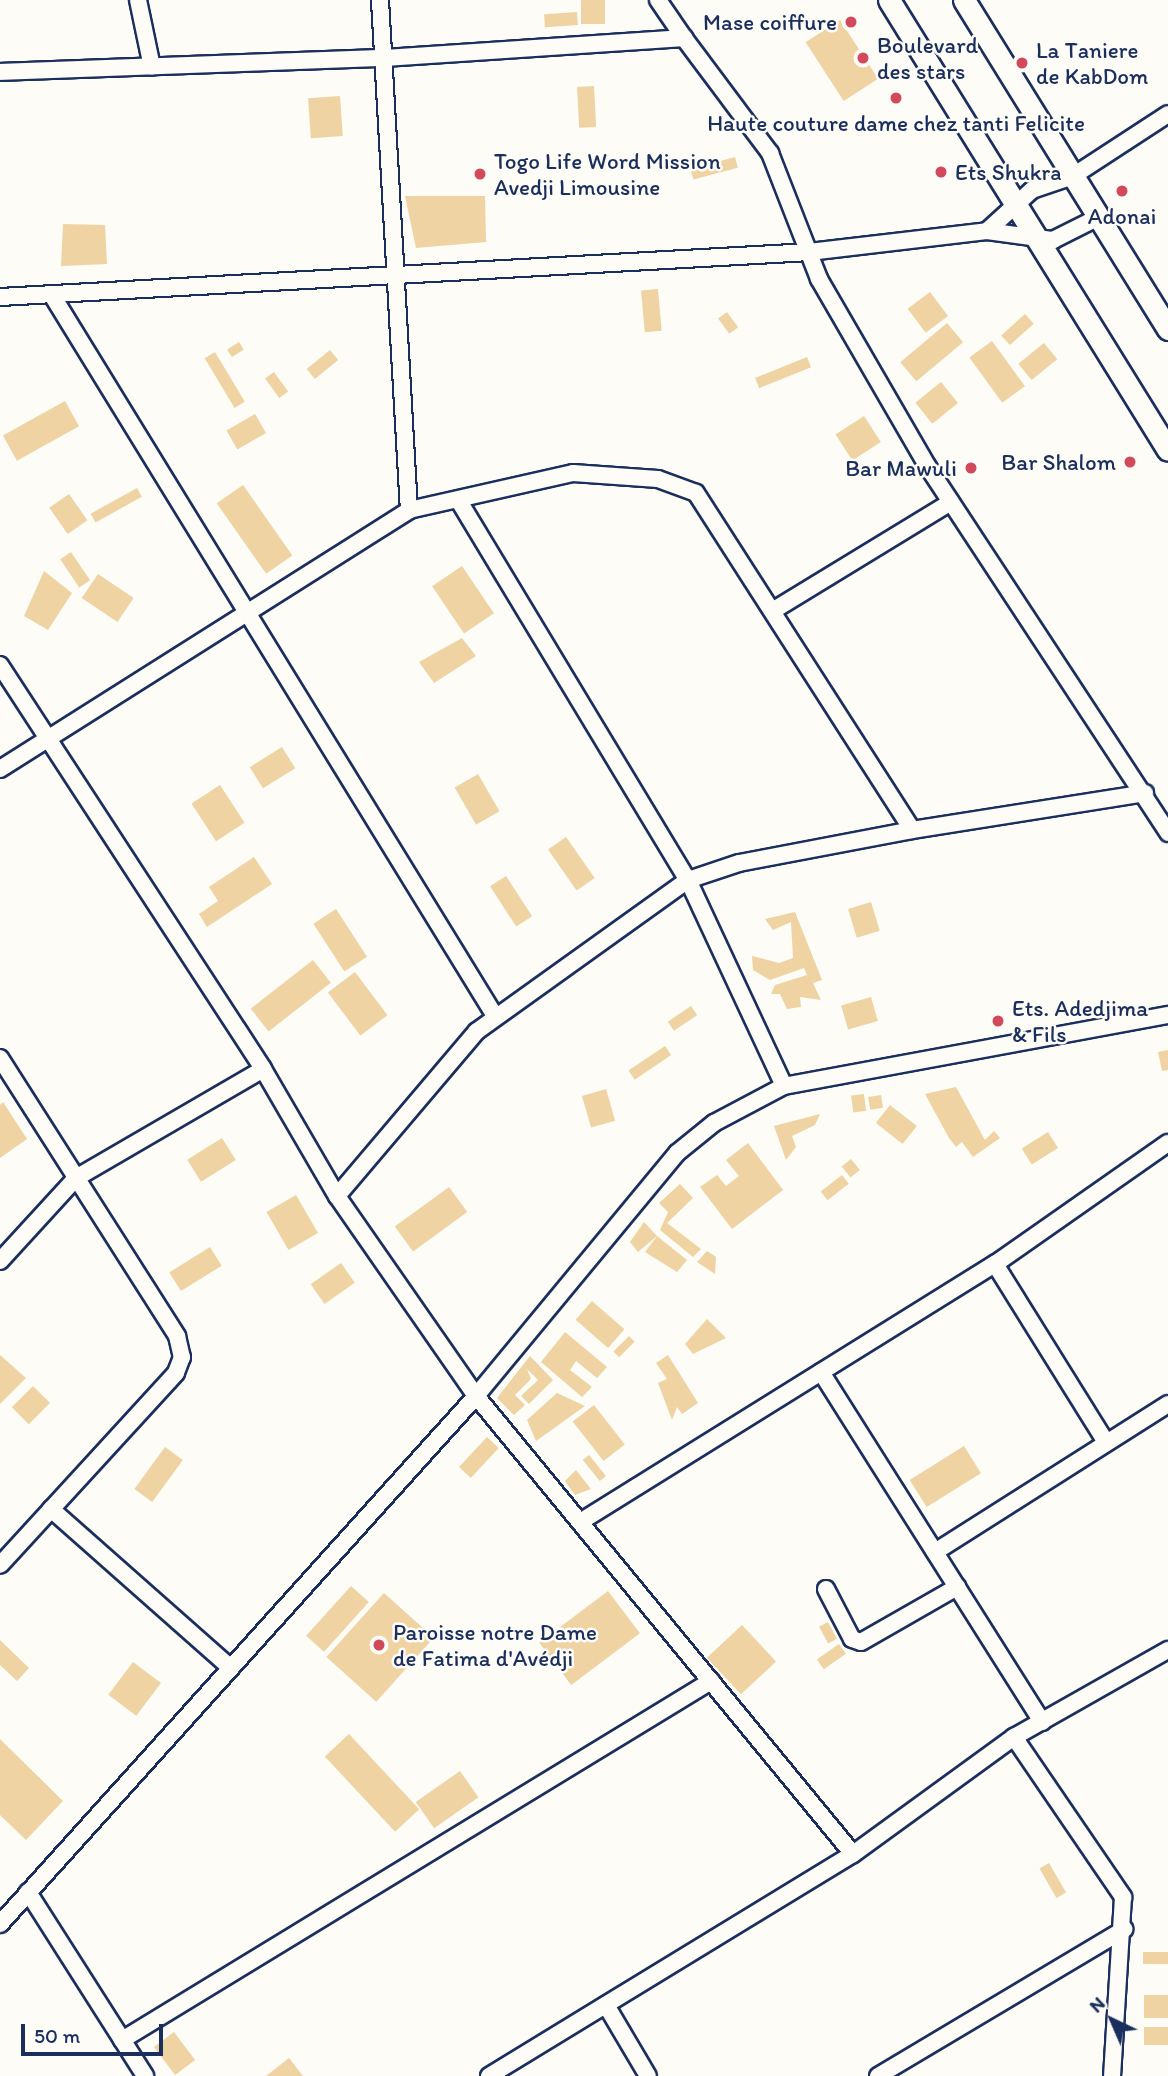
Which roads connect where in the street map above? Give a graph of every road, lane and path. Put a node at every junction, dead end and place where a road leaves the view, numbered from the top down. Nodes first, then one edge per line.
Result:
1 (138, 0) edge
2 (380, 0) edge
3 (658, 0) edge
4 (889, 0) edge
5 (964, 0) edge
6 (684, 38) junction
7 (385, 58) junction
8 (152, 67) junction
9 (0, 72) edge
10 (1168, 114) edge
11 (1073, 176) junction
12 (1016, 202) junction
13 (1099, 218) junction
14 (987, 231) junction
15 (1038, 238) junction
16 (809, 251) junction
17 (399, 274) junction
18 (52, 295) junction
19 (0, 297) edge
20 (1168, 329) edge
21 (1168, 450) edge
22 (459, 501) junction
23 (951, 502) junction
24 (409, 510) junction
25 (774, 610) junction
26 (246, 618) junction
27 (0, 665) edge
28 (47, 739) junction
29 (0, 769) edge
30 (1145, 793) junction
31 (912, 830) junction
32 (1168, 833) edge
33 (688, 880) junction
34 (1168, 1015) edge
35 (495, 1016) junction
36 (0, 1058) edge
37 (263, 1069) junction
38 (784, 1086) junction
39 (1168, 1143) edge
40 (76, 1178) junction
41 (337, 1196) junction
42 (0, 1261) edge
43 (995, 1264) junction
44 (821, 1372) junction
45 (476, 1396) junction
46 (1168, 1404) edge
47 (1106, 1442) junction
48 (51, 1509) junction
49 (580, 1522) junction
50 (935, 1552) junction
51 (0, 1565) edge
52 (957, 1587) junction
53 (826, 1589) dead end
54 (1168, 1650) edge
55 (231, 1668) junction
56 (711, 1681) junction
57 (1042, 1722) junction
58 (1014, 1737) junction
59 (853, 1853) junction
60 (28, 1892) junction
61 (0, 1924) edge
62 (1125, 1929) junction
63 (606, 2004) junction
64 (122, 2040) junction
65 (145, 2076) edge
66 (489, 2076) edge
67 (648, 2076) edge
68 (878, 2076) edge
69 (1112, 2076) edge

1 - 8 street
2 - 7 street
3 - 6 street
4 - 12 main road
5 - 11 main road
6 - 7 street
6 - 16 street
7 - 8 street
7 - 17 street
8 - 9 street
10 - 11 street
11 - 12 street
11 - 13 main road
12 - 14 street
12 - 15 main road
13 - 15 street
13 - 20 main road
14 - 15 street
14 - 16 street
15 - 21 main road
16 - 17 street
16 - 23 street
17 - 18 street
17 - 24 street
18 - 19 street
18 - 26 street
22 - 24 street
22 - 25 street
22 - 33 street
23 - 25 street
23 - 30 street
24 - 26 street
25 - 31 street
26 - 28 street
26 - 35 street
27 - 28 street
28 - 29 street
28 - 37 street
30 - 31 street
30 - 32 street
31 - 33 street
33 - 35 street
33 - 38 street
34 - 38 street
35 - 41 street
36 - 40 street
37 - 40 street
37 - 41 street
38 - 45 street
39 - 43 street
40 - 42 street
40 - 48 street
41 - 45 street
43 - 44 street
43 - 47 street
44 - 49 street
44 - 50 street
45 - 49 street
45 - 55 street
46 - 47 street
47 - 50 street
48 - 51 street
48 - 55 street
49 - 56 street
50 - 52 street
52 - 53 street
52 - 57 street
54 - 57 street
55 - 60 street
56 - 59 street
56 - 64 street
57 - 58 street
58 - 59 street
58 - 62 street
59 - 63 street
60 - 61 street
60 - 64 street
62 - 68 street
62 - 69 street
63 - 66 street
63 - 67 street
64 - 65 street

